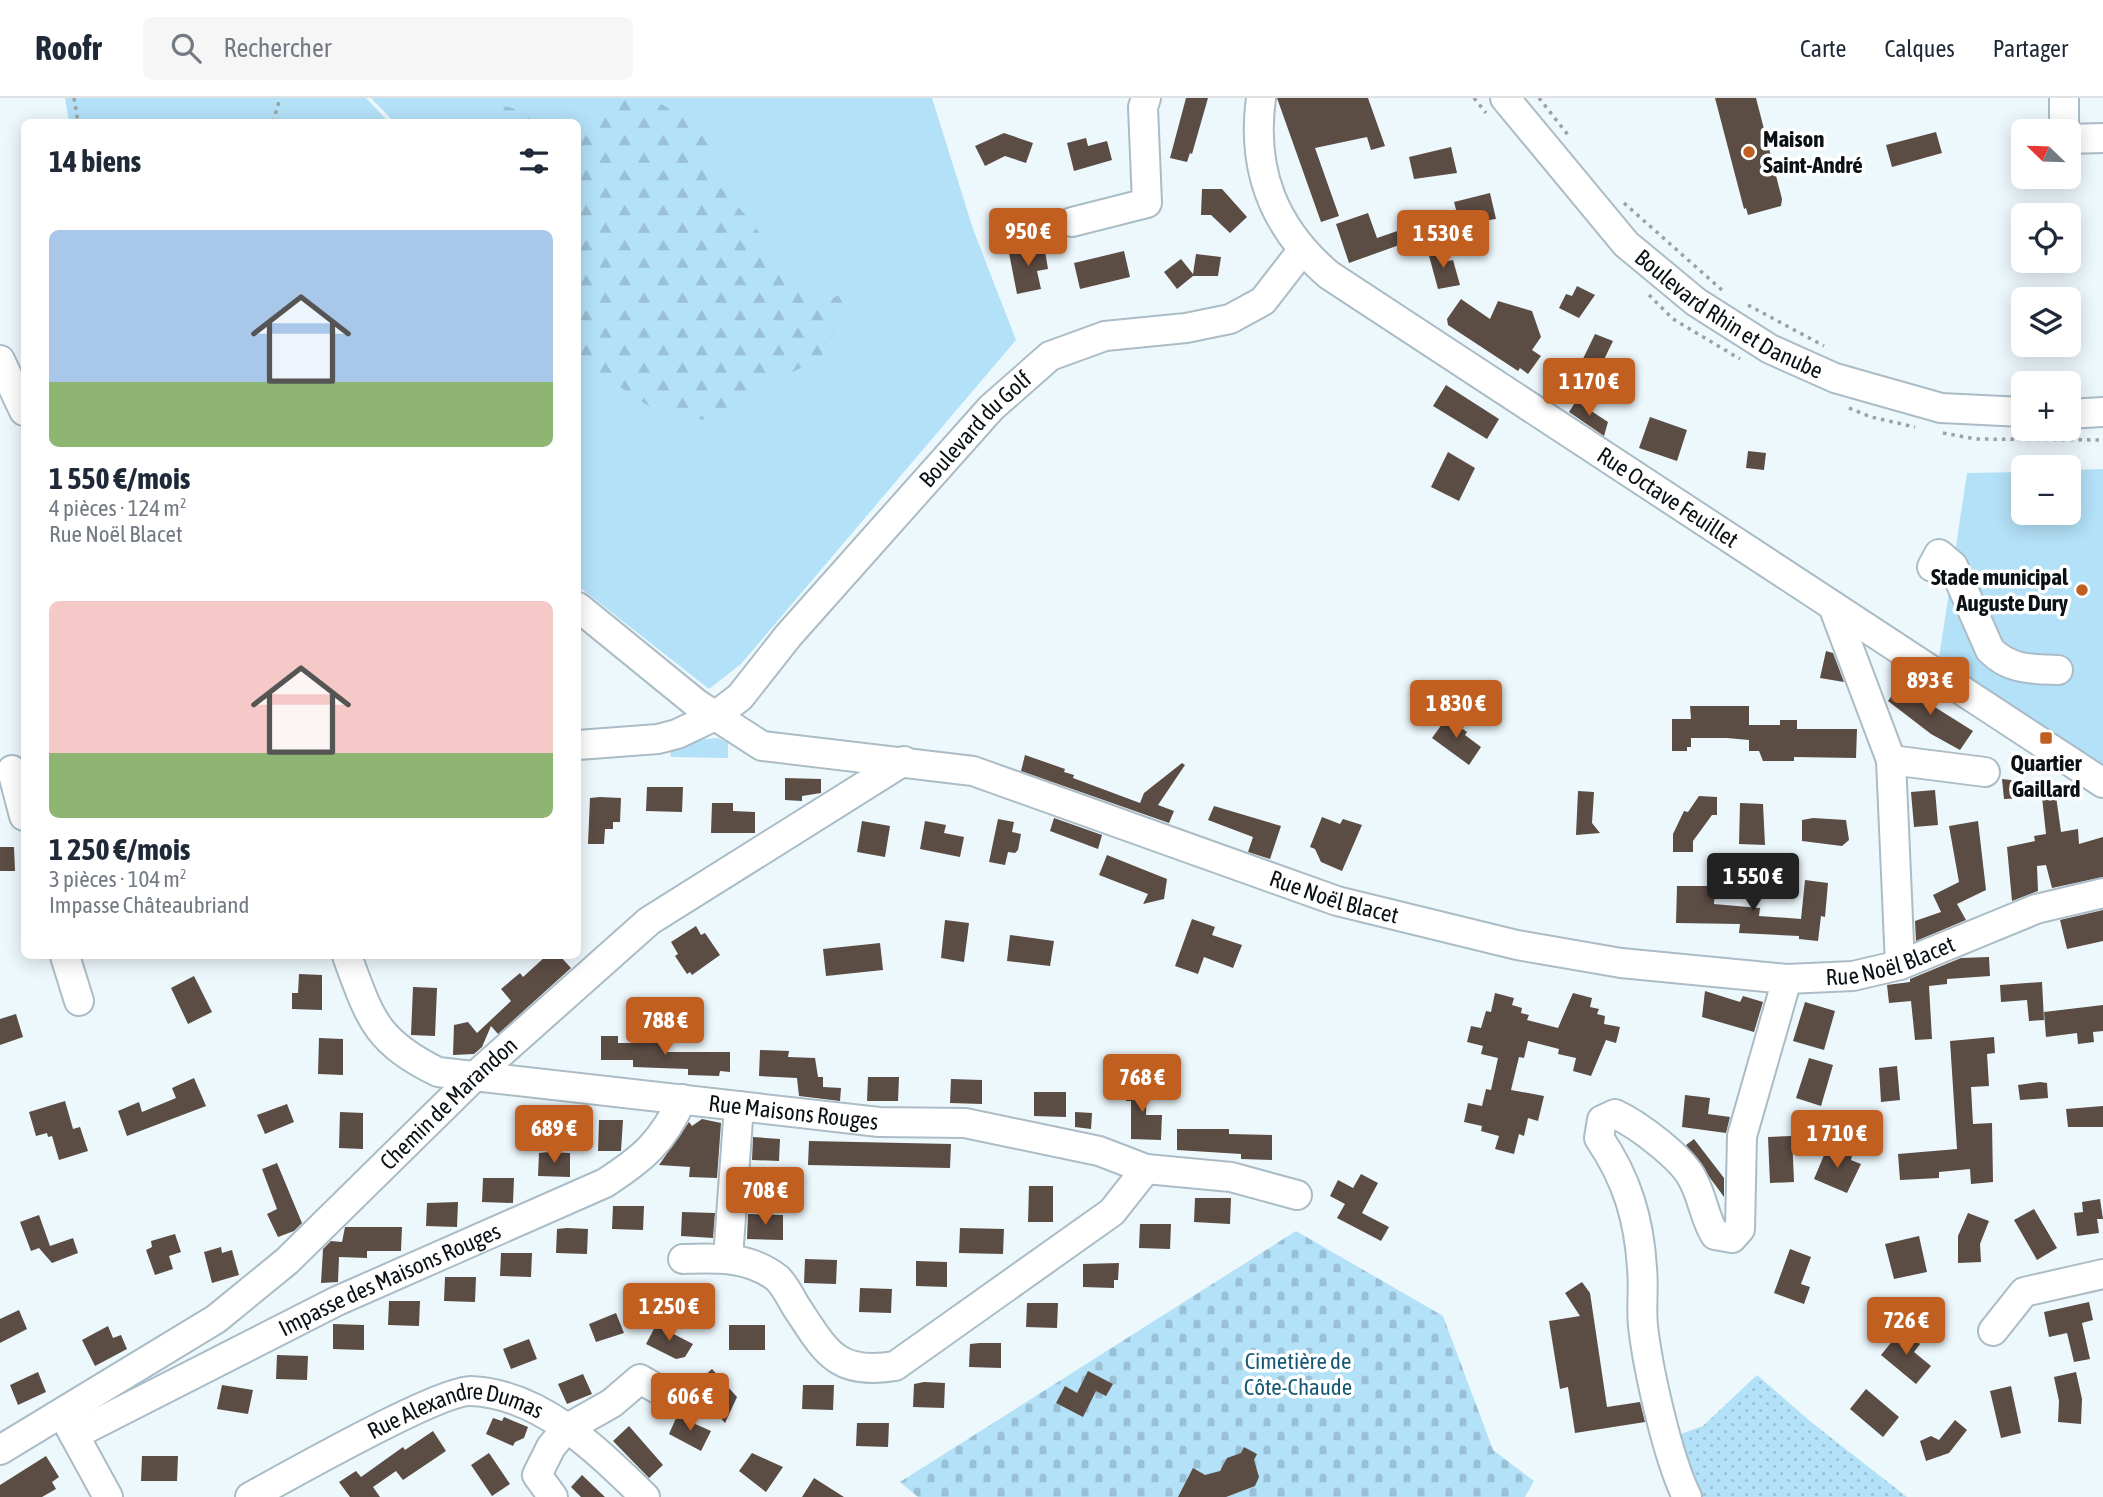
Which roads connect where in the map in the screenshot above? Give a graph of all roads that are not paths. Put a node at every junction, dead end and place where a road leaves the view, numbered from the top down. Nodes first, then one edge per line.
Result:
1 (1146, 98) edge
2 (1261, 98) edge
3 (1505, 98) edge
4 (2064, 98) edge
5 (2064, 119) edge
6 (2103, 138) edge
7 (2081, 139) edge
8 (1073, 222) dead end
9 (1301, 251) junction
10 (0, 360) edge
11 (21, 405) edge
12 (2011, 411) edge
13 (2103, 412) edge
14 (2081, 413) edge
15 (1932, 568) dead end
16 (1833, 606) junction
17 (581, 609) edge
18 (2058, 670) dead end
19 (715, 716) junction
20 (581, 745) edge
21 (1891, 760) junction
22 (904, 761) junction
23 (12, 770) edge
24 (1985, 772) dead end
25 (2103, 783) edge
26 (21, 804) edge
27 (2103, 893) edge
28 (66, 959) edge
29 (348, 959) edge
30 (1900, 965) junction
31 (1787, 979) junction
32 (79, 1001) dead end
33 (475, 1076) junction
34 (682, 1100) junction
35 (739, 1106) junction
36 (1146, 1169) junction
37 (1297, 1195) dead end
38 (728, 1258) junction
39 (683, 1259) dead end
40 (2103, 1274) edge
41 (1993, 1331) dead end
42 (659, 1391) dead end
43 (68, 1424) junction
44 (566, 1429) junction
45 (0, 1450) edge
46 (258, 1496) edge
47 (108, 1497) edge
48 (553, 1497) edge
49 (645, 1497) edge
50 (1687, 1497) edge

1 - 8 street
2 - 9 street, Rue Octave Feuillet
3 - 12 street, Boulevard Rhin et Danube
4 - 5 street
6 - 7 street
9 - 16 street, Rue Octave Feuillet
9 - 19 street, Boulevard du Golf
10 - 11 street
13 - 14 street
15 - 18 street
16 - 21 street
16 - 25 street, Rue Octave Feuillet
17 - 19 street, Rue Noël Blacet
19 - 20 street
19 - 22 street, Rue Noël Blacet
21 - 24 street
21 - 30 street
22 - 31 street, Rue Noël Blacet
22 - 33 street, Chemin de Marandon
23 - 26 street
27 - 30 street, Rue Noël Blacet
28 - 32 street
29 - 33 street, Rue Maisons Rouges
30 - 31 street, Rue Noël Blacet
31 - 50 street
33 - 34 street, Rue Maisons Rouges
33 - 43 street, Chemin de Marandon
34 - 35 street, Rue Maisons Rouges
34 - 43 street, Impasse des Maisons Rouges
35 - 36 street, Rue Maisons Rouges
35 - 38 street
36 - 37 street, Rue Maisons Rouges
36 - 38 street
38 - 39 street
40 - 41 street
42 - 44 street
43 - 45 street, Chemin de Marandon
43 - 47 street
44 - 46 street, Rue Alexandre Dumas
44 - 48 street
44 - 49 street, Rue Alexandre Dumas

